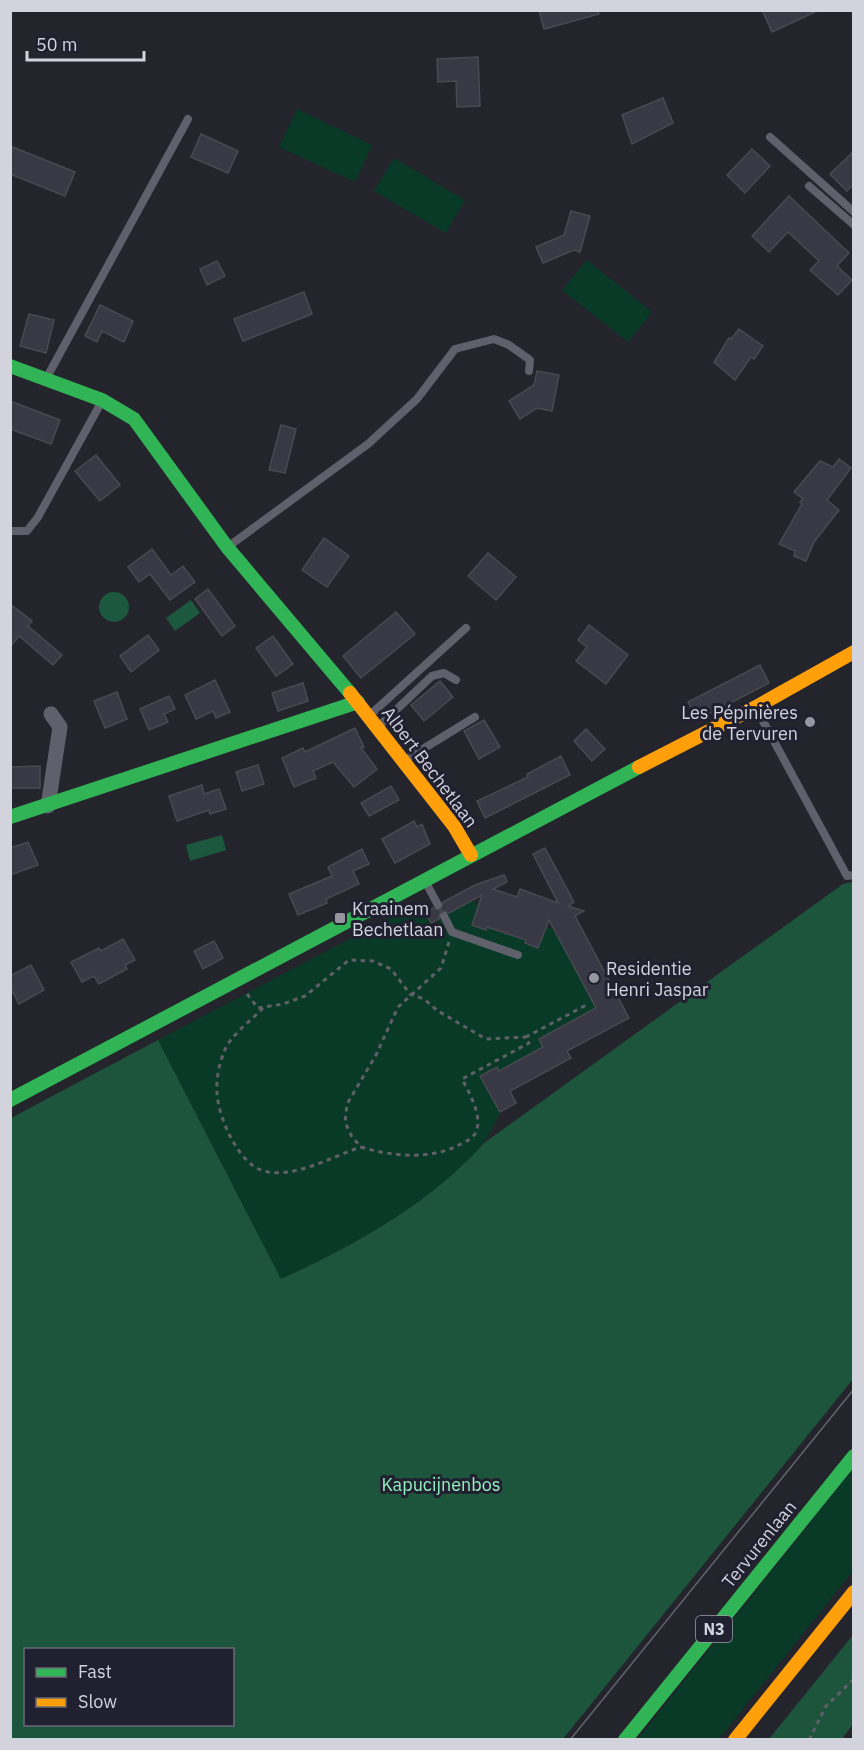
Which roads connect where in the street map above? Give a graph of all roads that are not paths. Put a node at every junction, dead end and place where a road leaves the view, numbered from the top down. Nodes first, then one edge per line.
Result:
1 (188, 119) dead end
2 (770, 137) dead end
3 (809, 186) dead end
4 (854, 212) edge
5 (854, 225) edge
6 (10, 366) edge
7 (529, 371) dead end
8 (47, 377) junction
9 (102, 400) junction
10 (10, 531) edge
11 (227, 547) junction
12 (466, 628) dead end
13 (854, 652) edge
14 (456, 680) dead end
15 (358, 702) junction
16 (756, 707) junction
17 (51, 714) dead end
18 (475, 717) dead end
19 (373, 722) junction
20 (404, 761) junction
21 (48, 806) junction
22 (10, 818) edge
23 (471, 855) junction
24 (854, 875) edge
25 (424, 879) junction
26 (438, 905) dead end
27 (444, 916) dead end
28 (518, 954) dead end
29 (10, 1100) edge
30 (854, 1456) edge
31 (854, 1592) edge
32 (625, 1740) edge
33 (735, 1740) edge

1 - 8 lane
2 - 4 lane
3 - 5 lane
6 - 8 street, Albert Bechetlaan
7 - 11 lane
8 - 9 street, Albert Bechetlaan
9 - 10 lane
9 - 11 street, Albert Bechetlaan
11 - 15 street, Albert Bechetlaan
12 - 19 lane
13 - 16 street
14 - 19 lane
15 - 19 street, Albert Bechetlaan
15 - 21 street
16 - 23 street
16 - 24 lane
17 - 21 street
18 - 20 lane
19 - 20 street, Albert Bechetlaan
20 - 23 street, Albert Bechetlaan
21 - 22 street
23 - 25 street
25 - 26 lane
25 - 29 street
27 - 28 lane
30 - 32 street, Tervurenlaan / N3
31 - 33 street

